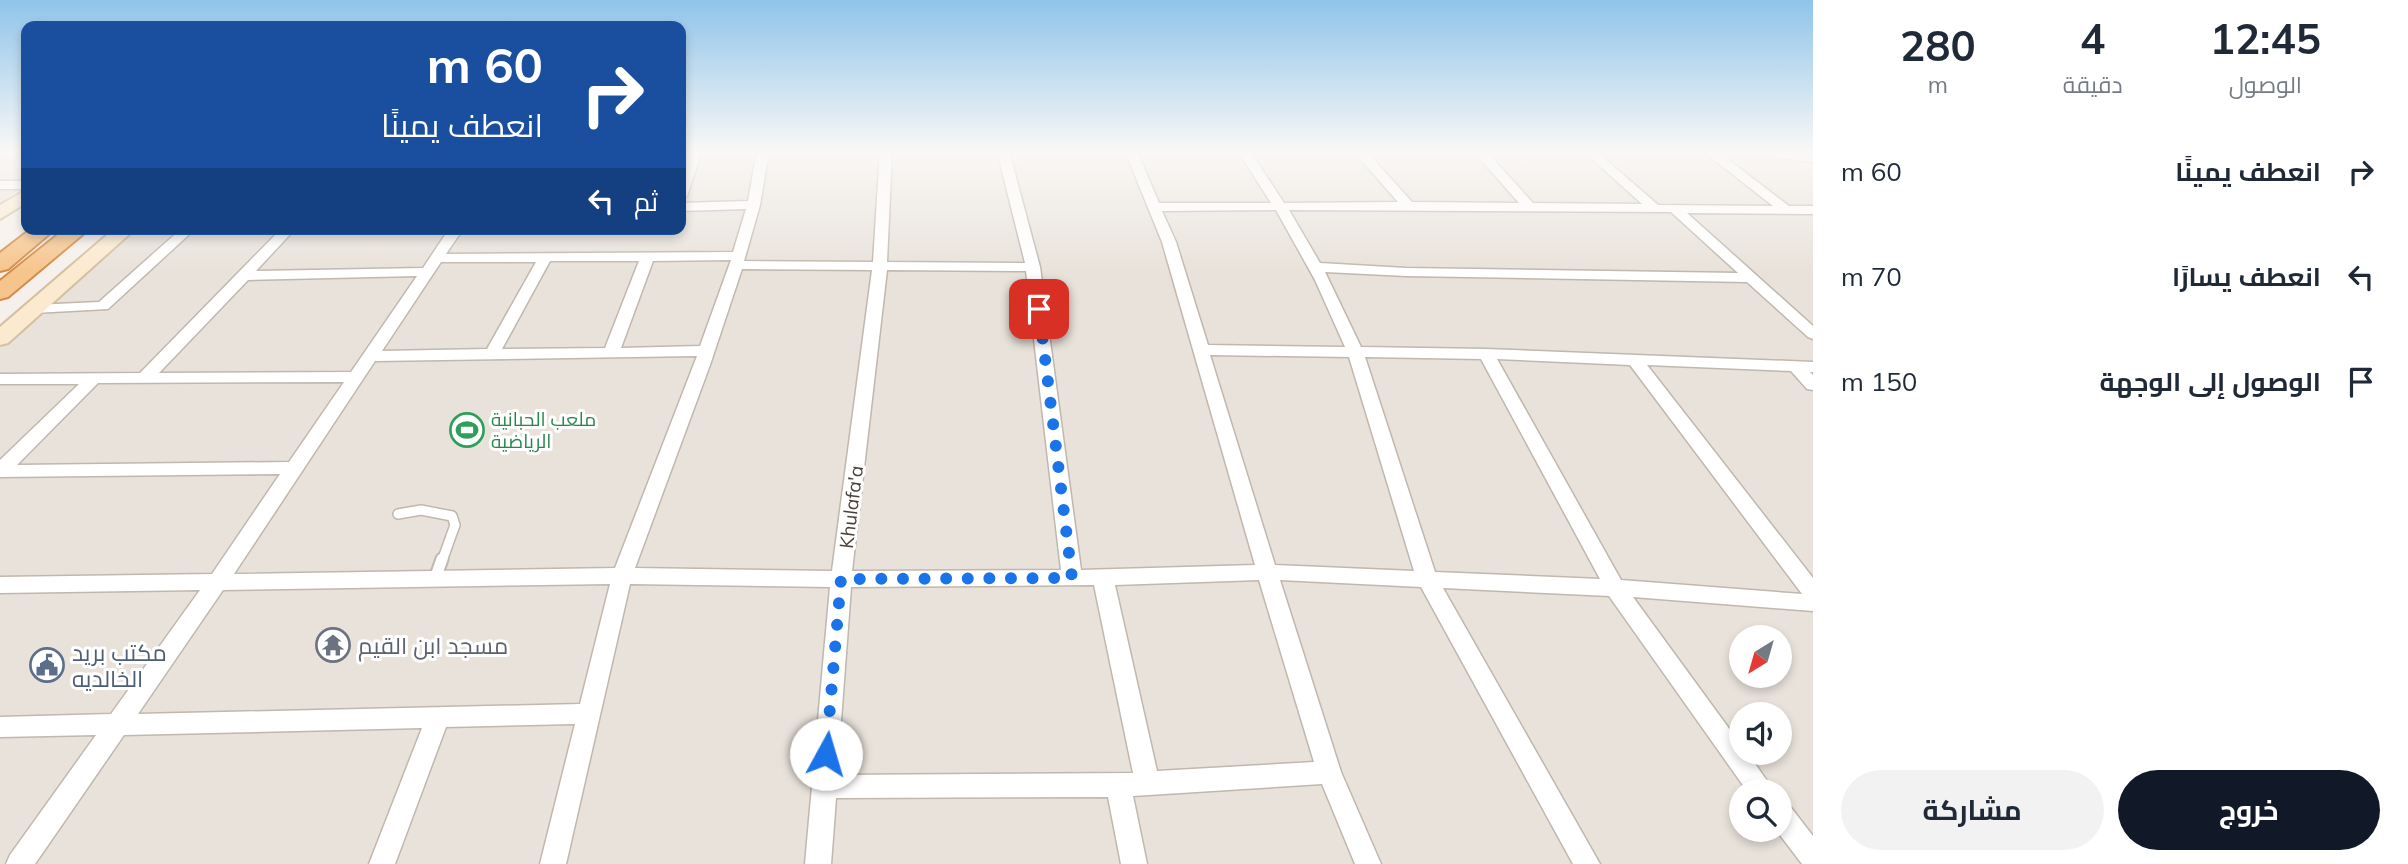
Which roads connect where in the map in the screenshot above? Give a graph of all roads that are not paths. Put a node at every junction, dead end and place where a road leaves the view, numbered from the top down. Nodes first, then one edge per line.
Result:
1 (756, 191) edge
2 (884, 191) edge
3 (1013, 191) edge
4 (1149, 191) edge
5 (1271, 191) edge
6 (1395, 191) edge
7 (1515, 191) edge
8 (1635, 191) edge
9 (1772, 191) edge
10 (21, 199) edge
11 (754, 205) junction
12 (1280, 205) junction
13 (1408, 206) junction
14 (1528, 206) junction
15 (686, 207) edge
16 (1156, 207) junction
17 (1654, 208) junction
18 (1674, 208) junction
19 (1799, 209) edge
20 (0, 214) edge
21 (1813, 220) edge
22 (37, 235) edge
23 (71, 235) edge
24 (119, 235) edge
25 (182, 235) edge
26 (283, 235) edge
27 (452, 235) edge
28 (648, 255) junction
29 (545, 257) junction
30 (738, 261) junction
31 (0, 264) edge
32 (431, 265) junction
33 (880, 266) junction
34 (1033, 267) junction
35 (1315, 267) junction
36 (244, 276) junction
37 (1752, 278) junction
38 (0, 292) edge
39 (34, 309) junction
40 (1813, 334) edge
41 (0, 338) edge
42 (1201, 349) junction
43 (706, 352) junction
44 (1354, 352) junction
45 (611, 353) junction
46 (492, 354) junction
47 (1486, 354) junction
48 (370, 356) junction
49 (1635, 360) junction
50 (1804, 367) edge
51 (355, 377) junction
52 (145, 378) junction
53 (0, 379) edge
54 (94, 379) junction
55 (1813, 385) edge
56 (294, 468) junction
57 (0, 471) edge
58 (398, 514) dead end
59 (1267, 572) junction
60 (622, 576) junction
61 (1104, 577) junction
62 (1072, 578) junction
63 (435, 579) junction
64 (841, 579) junction
65 (1427, 579) junction
66 (218, 581) junction
67 (0, 585) edge
68 (1615, 588) junction
69 (1813, 593) edge
70 (1813, 603) edge
71 (587, 714) junction
72 (438, 718) junction
73 (116, 724) junction
74 (0, 727) edge
75 (1329, 772) junction
76 (1753, 779) edge
77 (1147, 782) junction
78 (1118, 785) junction
79 (824, 787) junction
80 (1792, 830) edge
81 (1813, 857) edge
82 (19, 864) edge
83 (382, 864) edge
84 (553, 864) edge
85 (818, 864) edge
86 (1134, 864) edge
87 (1368, 864) edge
88 (1587, 864) edge

1 - 11 street
2 - 33 street, Khulafa'a
3 - 34 street
4 - 16 street
5 - 12 street
6 - 13 street
7 - 14 street
8 - 17 street
9 - 19 street
10 - 20 main road
11 - 15 street
11 - 30 street
12 - 13 street
12 - 16 street
12 - 35 street
13 - 14 street
14 - 17 street
16 - 42 street
17 - 18 street
18 - 19 street
18 - 37 street
19 - 21 street
22 - 31 highway
23 - 38 highway
24 - 39 main road
25 - 39 street
26 - 36 street
27 - 32 street
28 - 29 street
28 - 30 street
28 - 45 street
29 - 32 street
29 - 46 street
30 - 33 street
30 - 43 street
32 - 36 street
32 - 48 street
33 - 34 street
33 - 64 street, Khulafa'a
34 - 62 street
35 - 37 street
35 - 44 street
36 - 52 street
37 - 40 street
39 - 41 main road
42 - 44 street
42 - 59 street
43 - 45 street
43 - 60 street
44 - 47 street
44 - 65 street
45 - 46 street
46 - 48 street
47 - 49 street
47 - 68 street
48 - 51 street
49 - 50 street
49 - 69 street
50 - 55 street
51 - 52 street
51 - 56 street
52 - 54 street
53 - 54 street
54 - 57 street
56 - 57 street
56 - 66 street
58 - 63 lane
59 - 61 street
59 - 65 street
59 - 75 street
60 - 63 street
60 - 64 street
60 - 71 street
61 - 62 street
61 - 77 street
62 - 64 street
63 - 66 street
64 - 79 street, Khulafa'a
65 - 68 street
65 - 88 street
66 - 67 street
66 - 73 street
68 - 70 street
68 - 76 street
71 - 72 street
71 - 84 street
72 - 73 street
72 - 83 street
73 - 74 street
73 - 82 street
75 - 77 street
75 - 87 street
77 - 78 street
78 - 79 street
78 - 86 street
79 - 85 street, Khulafa'a
80 - 81 street

